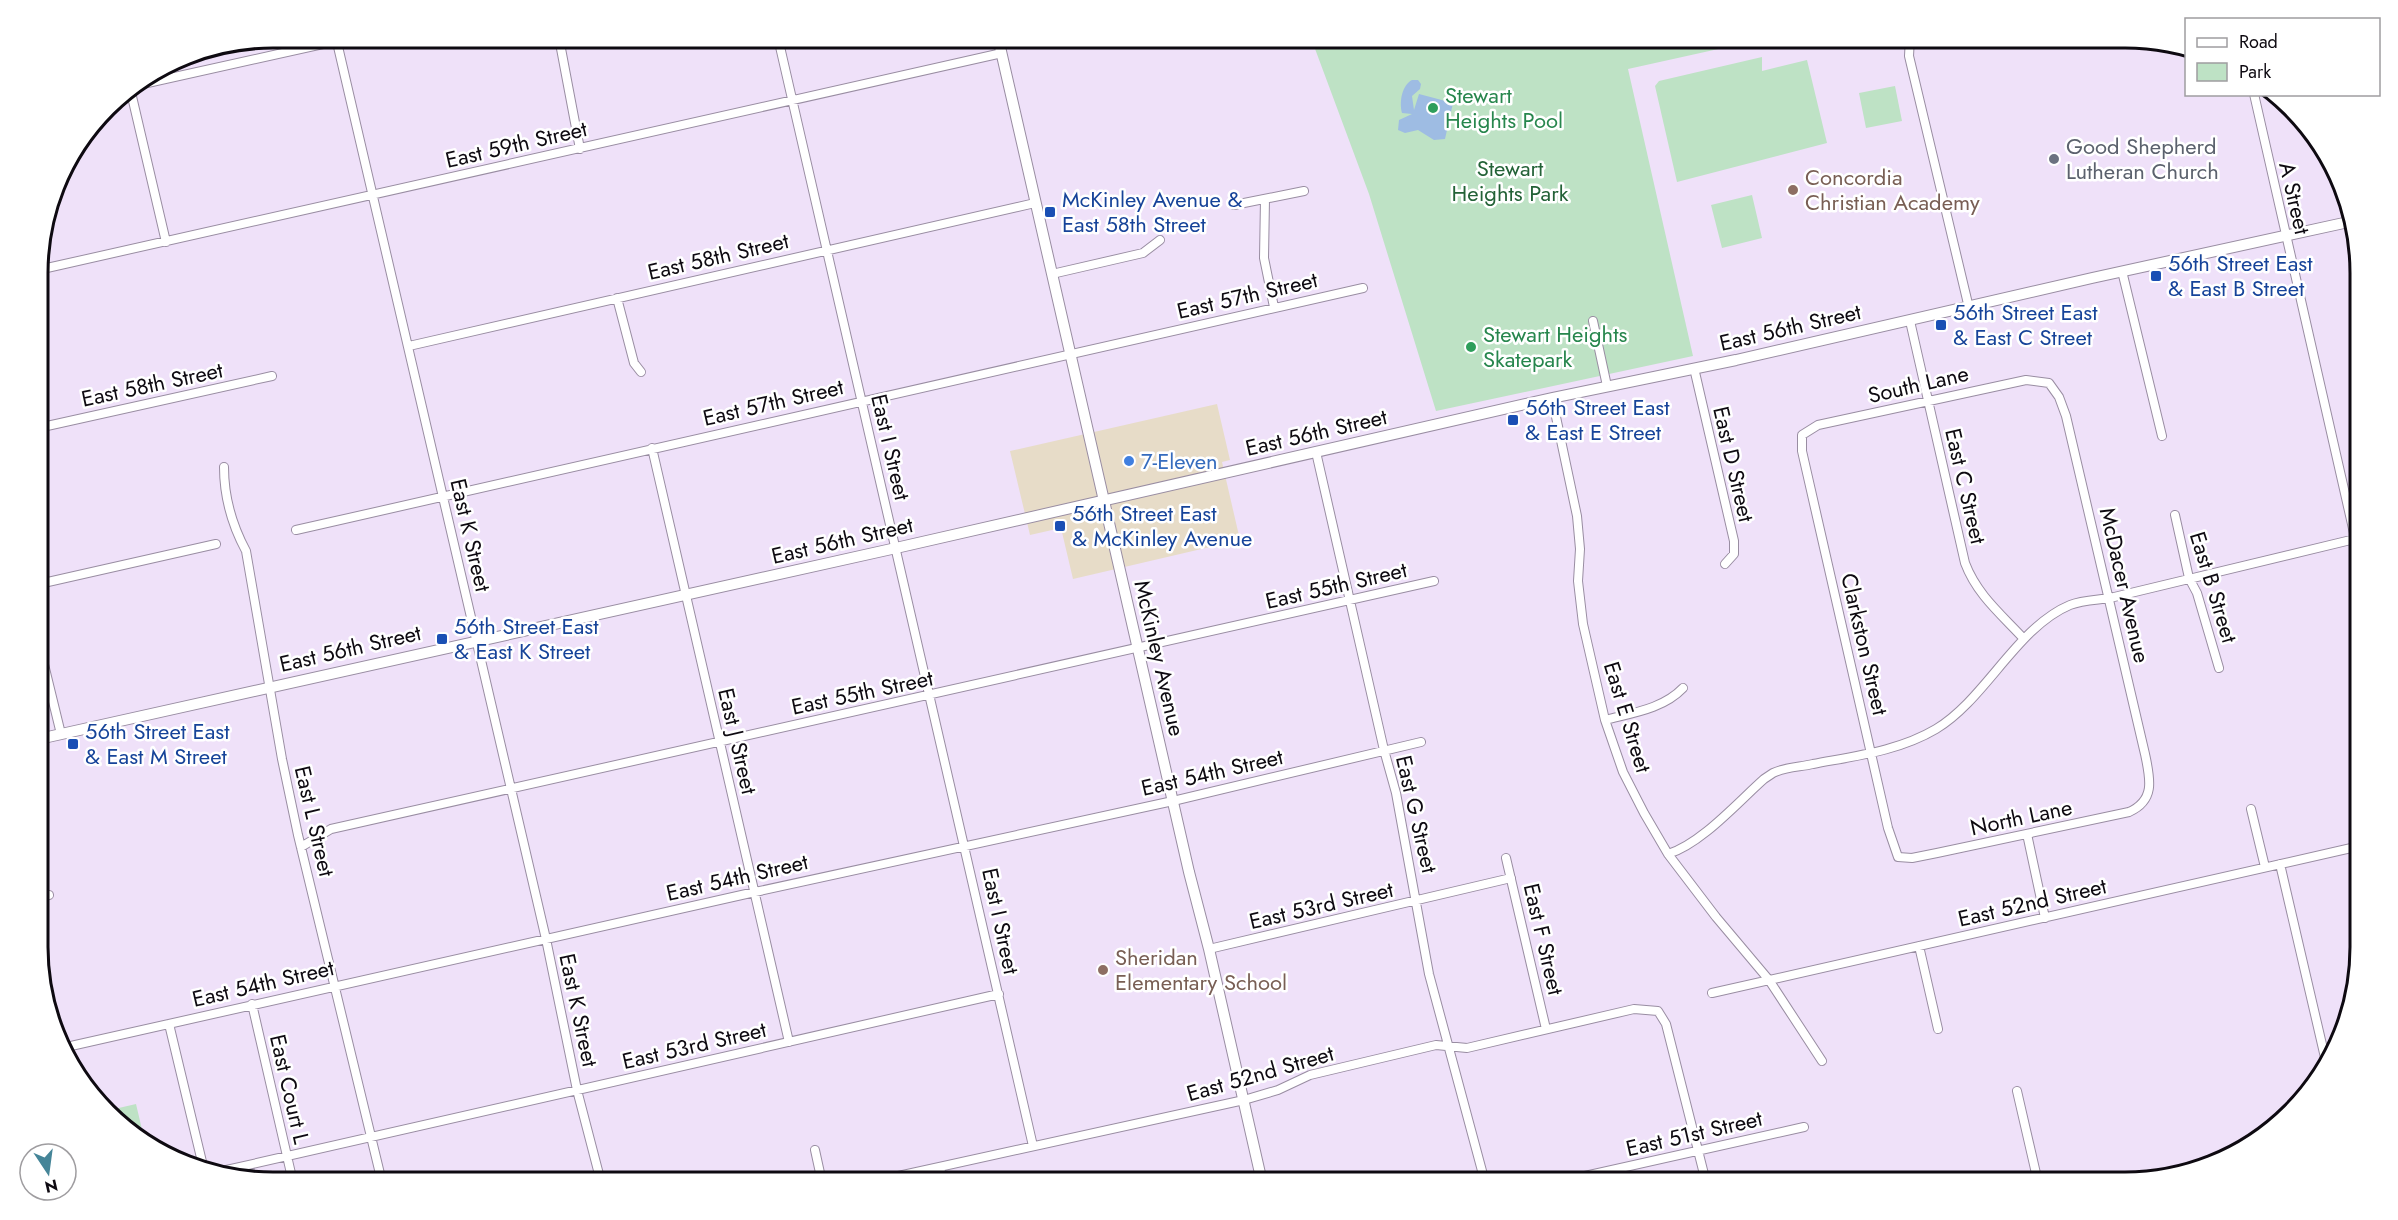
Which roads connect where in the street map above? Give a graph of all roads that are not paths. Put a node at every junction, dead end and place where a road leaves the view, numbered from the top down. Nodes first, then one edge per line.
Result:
1 (297, 48) edge
2 (338, 48) edge
3 (561, 48) edge
4 (780, 48) edge
5 (1000, 48) edge
6 (1909, 48) edge
7 (1002, 54) junction
8 (156, 81) edge
9 (2254, 96) edge
10 (132, 97) edge
11 (792, 100) junction
12 (580, 149) junction
13 (1304, 191) dead end
14 (373, 194) junction
15 (1265, 199) junction
16 (1035, 203) junction
17 (1234, 205) dead end
18 (2344, 223) edge
19 (2285, 235) junction
20 (1160, 240) dead end
21 (166, 242) junction
22 (826, 250) junction
23 (48, 268) edge
24 (2122, 272) junction
25 (1052, 274) junction
26 (1363, 288) dead end
27 (617, 298) junction
28 (1274, 307) junction
29 (1969, 308) junction
30 (1593, 321) dead end
31 (1910, 321) junction
32 (409, 346) junction
33 (1070, 353) junction
34 (1694, 369) junction
35 (641, 372) dead end
36 (273, 376) dead end
37 (2049, 383) joint
38 (1607, 386) junction
39 (1552, 398) junction
40 (1928, 400) junction
41 (861, 401) junction
42 (48, 426) edge
43 (2162, 436) dead end
44 (1802, 438) joint
45 (652, 448) junction
46 (1316, 452) junction
47 (224, 467) dead end
48 (443, 497) junction
49 (1105, 500) junction
50 (2350, 506) edge
51 (2175, 515) dead end
52 (296, 530) dead end
53 (2350, 541) edge
54 (216, 544) dead end
55 (896, 548) junction
56 (1725, 564) dead end
57 (2189, 578) junction
58 (1434, 581) dead end
59 (48, 582) edge
60 (687, 594) junction
61 (2110, 598) junction
62 (1349, 601) junction
63 (2024, 639) junction
64 (477, 640) junction
65 (1138, 647) junction
66 (2219, 668) dead end
67 (48, 681) edge
68 (269, 687) junction
69 (1683, 688) dead end
70 (929, 696) junction
71 (1605, 720) junction
72 (61, 734) junction
73 (48, 737) edge
74 (720, 741) junction
75 (1421, 742) dead end
76 (1384, 750) junction
77 (1872, 752) junction
78 (511, 789) junction
79 (2146, 799) joint
80 (1173, 801) junction
81 (2251, 809) dead end
82 (2027, 834) junction
83 (965, 846) junction
84 (301, 847) junction
85 (2350, 848) edge
86 (1668, 854) junction
87 (1899, 857) joint
88 (1506, 858) dead end
89 (2280, 864) junction
90 (2265, 867) junction
91 (1511, 878) junction
92 (755, 892) junction
93 (1417, 900) junction
94 (2045, 918) junction
95 (546, 939) junction
96 (1919, 946) junction
97 (1209, 949) junction
98 (1769, 980) junction
99 (336, 985) junction
100 (1712, 993) dead end
101 (999, 994) junction
102 (252, 1004) junction
103 (168, 1024) junction
104 (1546, 1029) junction
105 (1938, 1029) dead end
106 (789, 1042) junction
107 (71, 1046) edge
108 (1448, 1046) junction
109 (2324, 1053) edge
110 (1822, 1061) dead end
111 (577, 1090) junction
112 (2017, 1091) dead end
113 (1244, 1100) junction
114 (1804, 1127) dead end
115 (372, 1138) junction
116 (1033, 1146) junction
117 (815, 1150) dead end
118 (1698, 1150) junction
119 (287, 1156) junction
120 (202, 1160) edge
121 (939, 1167) junction
122 (233, 1169) edge
123 (291, 1172) edge
124 (380, 1172) edge
125 (598, 1172) edge
126 (820, 1172) edge
127 (917, 1172) edge
128 (940, 1172) edge
129 (1260, 1172) edge
130 (1482, 1172) edge
131 (1602, 1172) edge
132 (1704, 1172) edge
133 (2036, 1172) edge

1 - 8 street
2 - 14 street, East K Street
3 - 12 street
4 - 11 street, East I Street
5 - 7 street, McKinley Avenue
6 - 29 street
7 - 11 street, East 59th Street
7 - 16 street, McKinley Avenue
9 - 19 street, A Street
10 - 21 street
11 - 12 street, East 59th Street
11 - 22 street, East I Street
12 - 14 street, East 59th Street
13 - 15 street
14 - 21 street, East 59th Street
14 - 32 street, East K Street
15 - 17 street
15 - 28 street
16 - 22 street, East 58th Street
16 - 25 street, McKinley Avenue
18 - 19 street, East 56th Street
19 - 24 street, East 56th Street
19 - 50 street, A Street
20 - 25 street
21 - 23 street, East 59th Street
22 - 27 street, East 58th Street
22 - 41 street, East I Street
24 - 29 street, East 56th Street
24 - 43 street
25 - 33 street, McKinley Avenue
26 - 28 street, East 57th Street
27 - 32 street, East 58th Street
27 - 35 street
28 - 33 street, East 57th Street
29 - 31 street, East 56th Street
30 - 38 street
31 - 34 street, East 56th Street
31 - 40 street, East C Street
32 - 48 street, East K Street
33 - 41 street, East 57th Street
33 - 49 street, McKinley Avenue
34 - 38 street, East 56th Street
34 - 56 street, East D Street
36 - 42 street, East 58th Street
37 - 40 street, South Lane
37 - 61 street, McDacer Avenue
38 - 39 street, East 56th Street
39 - 46 street, East 56th Street
39 - 71 street, East E Street
40 - 44 street, South Lane
40 - 63 street, East C Street
41 - 45 street, East 57th Street
41 - 55 street, East I Street
44 - 77 street, Clarkston Street
45 - 48 street, East 57th Street
45 - 60 street, East J Street
46 - 49 street, East 56th Street
46 - 62 street, East G Street
47 - 68 street, East L Street
48 - 52 street, East 57th Street
48 - 64 street, East K Street
49 - 55 street, East 56th Street
49 - 65 street, McKinley Avenue
51 - 57 street, East B Street
53 - 57 street
54 - 59 street
55 - 60 street, East 56th Street
55 - 70 street, East I Street
57 - 61 street
57 - 66 street, East B Street
58 - 62 street, East 55th Street
60 - 64 street, East 56th Street
60 - 74 street, East J Street
61 - 63 street
61 - 79 street, McDacer Avenue
62 - 65 street, East 55th Street
62 - 76 street, East G Street
63 - 77 street
64 - 68 street, East 56th Street
64 - 78 street, East K Street
65 - 70 street, East 55th Street
65 - 80 street, McKinley Avenue
67 - 72 street
68 - 72 street, East 56th Street
68 - 84 street, East L Street
69 - 71 street
70 - 74 street, East 55th Street
70 - 83 street, East I Street
71 - 86 street, East E Street
72 - 73 street, East 56th Street
74 - 78 street, East 55th Street
74 - 92 street, East J Street
75 - 76 street, East 54th Street
76 - 80 street, East 54th Street
76 - 93 street, East G Street
77 - 86 street
77 - 87 street, Clarkston Street
78 - 84 street, East 55th Street
78 - 95 street, East K Street
79 - 82 street, North Lane
80 - 83 street, East 54th Street
80 - 97 street, McKinley Avenue
81 - 90 street
82 - 87 street, North Lane
82 - 94 street
83 - 92 street, East 54th Street
83 - 101 street, East I Street
84 - 99 street, East L Street
85 - 89 street, East 52nd Street
86 - 98 street, East E Street
88 - 91 street, East F Street
89 - 90 street, East 52nd Street
89 - 109 street
90 - 94 street, East 52nd Street
91 - 93 street, East 53rd Street
91 - 104 street, East F Street
92 - 95 street, East 54th Street
92 - 106 street, East J Street
93 - 97 street, East 53rd Street
93 - 108 street, East G Street
94 - 96 street, East 52nd Street
95 - 99 street, East 54th Street
95 - 111 street, East K Street
96 - 98 street, East 52nd Street
96 - 105 street
97 - 113 street, McKinley Avenue
98 - 100 street, East 52nd Street
98 - 110 street, East E Street
99 - 102 street, East 54th Street
99 - 115 street, East L Street
101 - 106 street, East 53rd Street
101 - 116 street, East I Street
102 - 103 street, East 54th Street
102 - 119 street, East Court L
103 - 107 street, East 54th Street
103 - 120 street
104 - 108 street, East 52nd Street
104 - 118 street, East 52nd Street
106 - 111 street, East 53rd Street
108 - 113 street, East 52nd Street
108 - 130 street, East G Street
111 - 115 street, East 53rd Street
111 - 125 street, East K Street
112 - 133 street
113 - 116 street, East 52nd Street
113 - 129 street, McKinley Avenue
114 - 118 street, East 51st Street
115 - 119 street, East 53rd Street
115 - 124 street, East L Street
116 - 121 street, East 52nd Street
117 - 126 street
118 - 131 street, East 51st Street
118 - 132 street
119 - 122 street, East 53rd Street
119 - 123 street, East Court L
121 - 127 street, East 52nd Street
121 - 128 street

